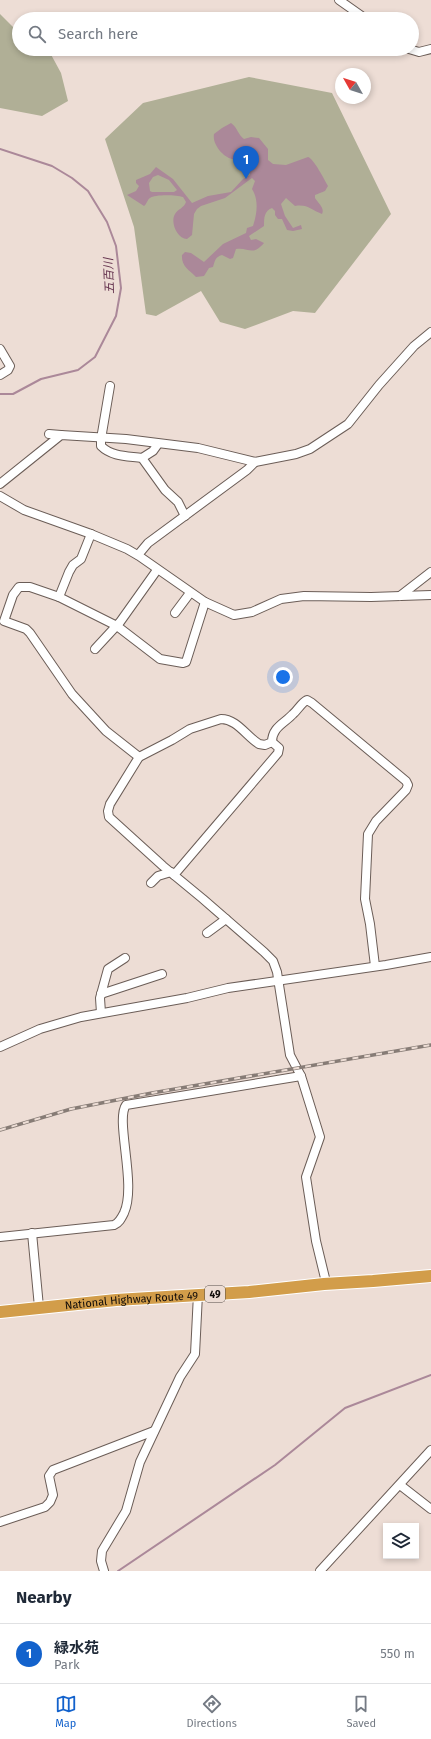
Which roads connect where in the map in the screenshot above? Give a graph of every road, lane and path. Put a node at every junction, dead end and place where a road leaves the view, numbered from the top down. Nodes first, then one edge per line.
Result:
1 (339, 0) edge
2 (356, 12) edge
3 (431, 49) edge
4 (419, 52) edge
5 (431, 332) edge
6 (0, 349) edge
7 (0, 375) edge
8 (110, 386) dead end
9 (49, 434) dead end
10 (62, 436) junction
11 (100, 439) junction
12 (158, 444) junction
13 (142, 458) junction
14 (255, 462) junction
15 (0, 484) edge
16 (0, 496) edge
17 (185, 516) junction
18 (91, 534) junction
19 (138, 555) junction
20 (157, 570) junction
21 (431, 572) edge
22 (190, 592) junction
23 (431, 595) edge
24 (400, 596) junction
25 (59, 597) junction
26 (204, 602) junction
27 (175, 613) dead end
28 (117, 626) junction
29 (95, 649) dead end
30 (272, 742) junction
31 (139, 757) junction
32 (172, 874) junction
33 (150, 883) dead end
34 (226, 919) junction
35 (207, 932) dead end
36 (431, 957) edge
37 (125, 958) dead end
38 (375, 966) junction
39 (162, 974) dead end
40 (278, 981) junction
41 (101, 994) junction
42 (101, 1013) junction
43 (0, 1047) edge
44 (301, 1076) junction
45 (32, 1233) junction
46 (0, 1237) edge
47 (431, 1276) edge
48 (324, 1284) junction
49 (198, 1294) junction
50 (39, 1307) junction
51 (0, 1312) edge
52 (154, 1431) junction
53 (431, 1450) edge
54 (400, 1485) junction
55 (431, 1509) edge
56 (0, 1522) edge
57 (104, 1571) edge
58 (320, 1571) edge

1 - 2 street
3 - 4 street
5 - 14 street
6 - 7 street
8 - 11 street
9 - 10 street
10 - 11 street
10 - 15 street
11 - 12 street
11 - 13 street
12 - 13 street
12 - 14 street
13 - 17 street
14 - 17 street
16 - 18 street
17 - 19 street
18 - 19 street
18 - 25 street
19 - 20 street
20 - 22 street
20 - 28 street
21 - 24 street
22 - 26 street
22 - 27 street
23 - 24 street
24 - 26 street
25 - 28 street
25 - 31 street
26 - 28 street
28 - 29 street
30 - 31 street
30 - 32 street
30 - 38 street
31 - 32 street
32 - 33 street
32 - 34 street
34 - 35 street
34 - 40 street
36 - 38 street
37 - 41 street
38 - 40 street
39 - 41 street
40 - 42 street
40 - 44 street
41 - 42 street
42 - 43 street
44 - 45 street
44 - 48 street
45 - 46 street
45 - 50 street
47 - 48 highway, National Highway Route 49 / 49
48 - 49 highway, National Highway Route 49 / 49
49 - 50 highway, National Highway Route 49 / 49
49 - 52 street
50 - 51 highway, National Highway Route 49 / 49
52 - 56 street
52 - 57 street
53 - 54 street
54 - 55 street
54 - 58 street

